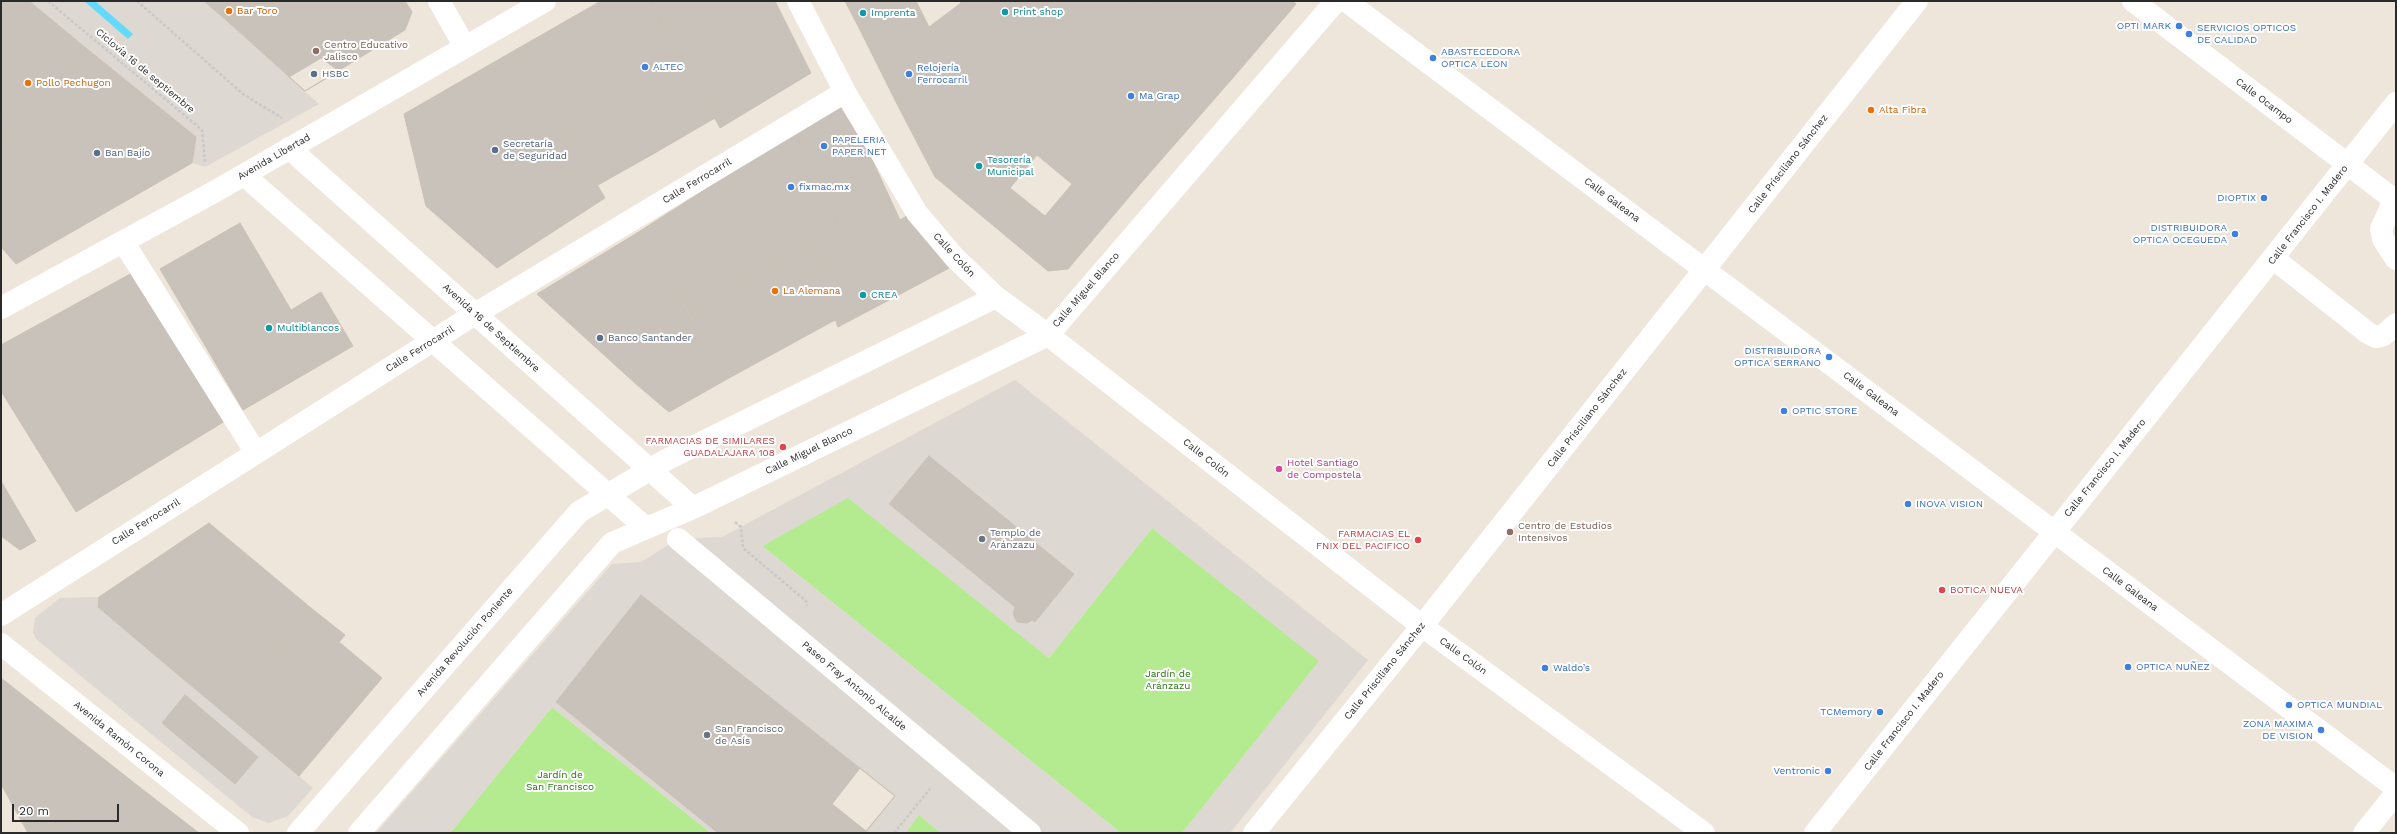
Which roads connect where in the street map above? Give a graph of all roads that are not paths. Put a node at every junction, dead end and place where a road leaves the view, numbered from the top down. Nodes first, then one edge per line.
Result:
1 (439, 1) edge
2 (544, 1) edge
3 (798, 1) edge
4 (1336, 1) edge
5 (1346, 1) edge
6 (1917, 1) edge
7 (2133, 1) edge
8 (464, 46) junction
9 (845, 92) junction
10 (2396, 103) edge
11 (289, 148) junction
12 (2347, 164) junction
13 (244, 175) junction
14 (2395, 201) edge
15 (124, 243) junction
16 (2274, 259) junction
17 (2396, 259) edge
18 (1704, 270) junction
19 (996, 297) junction
20 (1, 308) edge
21 (475, 314) junction
22 (2396, 324) edge
23 (1048, 335) junction
24 (433, 340) junction
25 (256, 453) junction
26 (649, 470) junction
27 (608, 494) junction
28 (693, 508) junction
29 (646, 528) junction
30 (2054, 531) junction
31 (678, 539) dead end
32 (1, 615) edge
33 (1422, 626) junction
34 (1, 644) edge
35 (2396, 788) edge
36 (2396, 793) edge
37 (238, 833) edge
38 (298, 833) edge
39 (359, 833) edge
40 (1030, 833) edge
41 (1254, 833) edge
42 (1704, 833) edge
43 (1815, 833) edge
44 (2364, 833) edge

1 - 8 street
2 - 8 street, Avenida Libertad
3 - 9 street, Calle Colón
4 - 23 street, Calle Miguel Blanco
5 - 18 street, Calle Galeana
6 - 18 street, Calle Prisciliano Sánchez
7 - 12 street, Calle Ocampo
8 - 11 street, Avenida Libertad
9 - 19 street, Calle Colón
9 - 21 street, Calle Ferrocarril
10 - 12 street, Calle Francisco I. Madero
11 - 13 street, Avenida Libertad
11 - 21 street, Avenida 16 de Septiembre
12 - 14 street, Calle Ocampo
12 - 16 street, Calle Francisco I. Madero
13 - 15 street, Avenida Libertad
13 - 24 street
14 - 17 street
15 - 20 street, Avenida Libertad
15 - 25 street
16 - 22 street
16 - 30 street, Calle Francisco I. Madero
18 - 30 street, Calle Galeana
18 - 33 street, Calle Prisciliano Sánchez
19 - 23 street, Calle Colón
19 - 26 street
21 - 24 street, Calle Ferrocarril
21 - 26 street, Avenida 16 de Septiembre
23 - 28 street, Calle Miguel Blanco
23 - 33 street, Calle Colón
24 - 25 street, Calle Ferrocarril
24 - 27 street
25 - 32 street, Calle Ferrocarril
26 - 27 street, Avenida Revolución Poniente
26 - 28 street, Avenida 16 de Septiembre
27 - 29 street
27 - 38 street, Avenida Revolución Poniente
28 - 29 street
29 - 39 street
30 - 35 street, Calle Galeana
30 - 43 street, Calle Francisco I. Madero
31 - 40 street, Paseo Fray Antonio Alcalde
33 - 41 street, Calle Prisciliano Sánchez
33 - 42 street, Calle Colón
34 - 37 street, Avenida Ramón Corona
36 - 44 street

